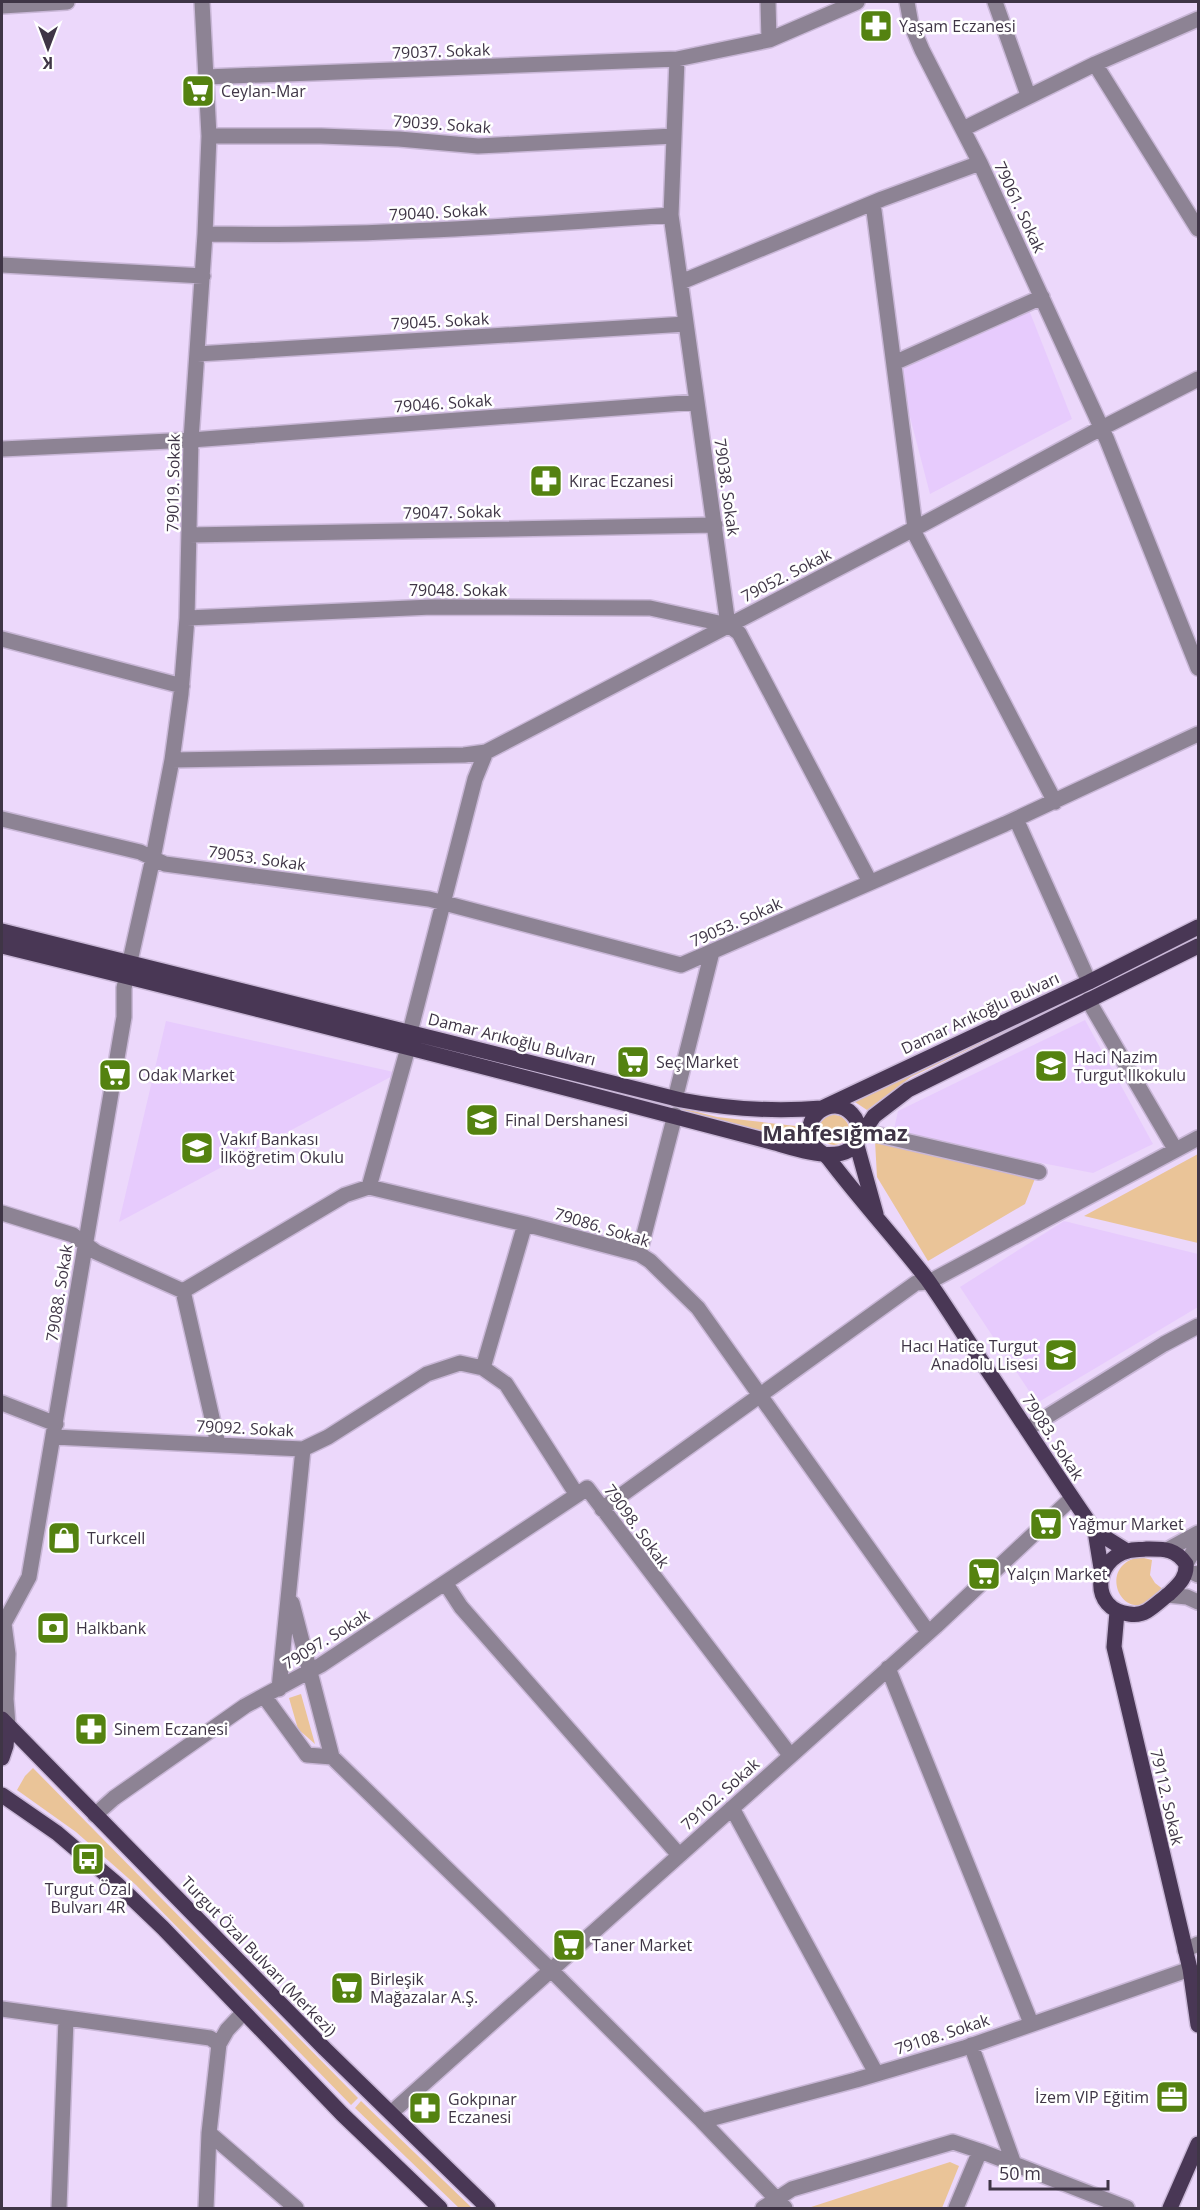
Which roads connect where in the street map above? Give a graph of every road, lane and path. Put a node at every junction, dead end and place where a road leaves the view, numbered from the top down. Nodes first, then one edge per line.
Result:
1 (67, 2) edge
2 (202, 2) edge
3 (768, 2) edge
4 (857, 2) edge
5 (907, 2) edge
6 (995, 2) edge
7 (2, 6) edge
8 (1198, 19) edge
9 (769, 40) junction
10 (677, 59) junction
11 (1095, 64) junction
12 (206, 77) junction
13 (1028, 95) junction
14 (963, 129) junction
15 (209, 136) junction
16 (674, 136) junction
17 (980, 163) junction
18 (873, 203) junction
19 (671, 214) junction
20 (1198, 229) edge
21 (205, 234) junction
22 (2, 266) edge
23 (203, 276) junction
24 (681, 282) junction
25 (1042, 297) junction
26 (686, 324) junction
27 (197, 354) junction
28 (894, 363) junction
29 (1198, 379) edge
30 (697, 402) junction
31 (1102, 428) junction
32 (191, 440) junction
33 (2, 448) edge
34 (715, 525) junction
35 (915, 528) junction
36 (189, 535) junction
37 (187, 618) junction
38 (728, 625) junction
39 (2, 639) edge
40 (1198, 668) edge
41 (182, 686) junction
42 (1198, 734) edge
43 (486, 752) junction
44 (172, 760) junction
45 (1054, 802) junction
46 (2, 819) edge
47 (1016, 819) junction
48 (153, 858) junction
49 (870, 882) junction
50 (443, 903) junction
51 (1198, 927) edge
52 (2, 931) edge
53 (2, 946) edge
54 (1198, 946) edge
55 (712, 952) junction
56 (129, 969) junction
57 (1089, 982) junction
58 (1088, 1000) junction
59 (410, 1032) junction
60 (408, 1048) junction
61 (675, 1099) junction
62 (822, 1108) junction
63 (675, 1115) junction
64 (875, 1134) dead end
65 (1198, 1138) edge
66 (856, 1142) junction
67 (1175, 1149) junction
68 (825, 1154) junction
69 (1039, 1172) dead end
70 (369, 1187) junction
71 (2, 1213) edge
72 (877, 1217) junction
73 (525, 1224) junction
74 (85, 1244) junction
75 (639, 1254) junction
76 (929, 1282) junction
77 (183, 1292) junction
78 (1198, 1326) edge
79 (483, 1368) junction
80 (760, 1396) junction
81 (2, 1403) edge
82 (1027, 1429) junction
83 (55, 1430) junction
84 (218, 1444) junction
85 (303, 1449) junction
86 (577, 1495) junction
87 (1072, 1498) junction
88 (602, 1509) junction
89 (1095, 1531) junction
90 (1198, 1533) edge
91 (1198, 1543) edge
92 (1167, 1550) junction
93 (1127, 1551) junction
94 (1191, 1569) edge
95 (1102, 1574) junction
96 (288, 1583) junction
97 (446, 1584) junction
98 (1167, 1595) junction
99 (1198, 1602) edge
100 (1117, 1612) junction
101 (2, 1626) edge
102 (928, 1632) junction
103 (888, 1668) junction
104 (310, 1672) junction
105 (279, 1689) junction
106 (264, 1696) junction
107 (5, 1722) edge
108 (790, 1755) junction
109 (332, 1757) junction
110 (2, 1758) edge
111 (2, 1795) edge
112 (732, 1808) junction
113 (95, 1815) junction
114 (679, 1855) junction
115 (1192, 1947) edge
116 (1190, 1969) junction
117 (551, 1971) junction
118 (2, 2009) edge
119 (243, 2013) junction
120 (66, 2019) junction
121 (1031, 2023) junction
122 (1198, 2025) edge
123 (219, 2044) junction
124 (972, 2045) junction
125 (876, 2073) junction
126 (391, 2113) junction
127 (702, 2121) junction
128 (209, 2133) junction
129 (1198, 2144) edge
130 (980, 2151) junction
131 (1014, 2164) junction
132 (781, 2204) edge
133 (59, 2208) edge
134 (206, 2208) edge
135 (296, 2208) edge
136 (440, 2208) edge
137 (488, 2208) edge
138 (763, 2208) edge
139 (956, 2208) edge
140 (1127, 2208) edge
141 (1170, 2208) edge

1 - 7 street
2 - 12 street, 79019. Sokak
3 - 9 street
4 - 9 street, 79037. Sokak
5 - 14 street, 79061. Sokak
6 - 13 street
8 - 11 street
9 - 10 street, 79037. Sokak
10 - 12 street, 79037. Sokak
10 - 16 street, 79038. Sokak
11 - 13 street
11 - 20 street
12 - 15 street, 79019. Sokak
13 - 14 street
14 - 17 street, 79061. Sokak
15 - 16 street, 79039. Sokak
15 - 21 street, 79019. Sokak
16 - 19 street, 79038. Sokak
17 - 18 street
17 - 25 street, 79061. Sokak
18 - 24 street
18 - 28 street
19 - 21 street, 79040. Sokak
19 - 24 street, 79038. Sokak
21 - 23 street, 79019. Sokak
22 - 23 street
23 - 27 street, 79019. Sokak
24 - 26 street, 79038. Sokak
25 - 28 street
25 - 31 street, 79061. Sokak
26 - 27 street, 79045. Sokak
26 - 30 street, 79038. Sokak
27 - 32 street, 79019. Sokak
28 - 35 street
29 - 31 street, 79052. Sokak
30 - 32 street, 79046. Sokak
30 - 34 street, 79038. Sokak
31 - 35 street, 79052. Sokak
31 - 40 street, 79061. Sokak
32 - 33 street, 79046. Sokak
32 - 36 street, 79019. Sokak
34 - 36 street, 79047. Sokak
34 - 38 street, 79038. Sokak
35 - 38 street, 79052. Sokak
35 - 45 street
36 - 37 street, 79019. Sokak
37 - 38 street, 79048. Sokak
37 - 41 street, 79019. Sokak
38 - 43 street, 79052. Sokak
38 - 49 street
39 - 41 street
41 - 44 street, 79019. Sokak
42 - 45 street, 79053. Sokak
43 - 44 street
43 - 50 street
44 - 48 street, 79019. Sokak
45 - 47 street, 79053. Sokak
46 - 48 street, 79053. Sokak
47 - 49 street, 79053. Sokak
47 - 57 street
48 - 50 street, 79053. Sokak
48 - 56 street, 79019. Sokak
49 - 55 street, 79053. Sokak
50 - 55 street, 79053. Sokak
50 - 59 street
51 - 57 main road, Damar Arıkoğlu Bulvarı
52 - 56 main road, Damar Arıkoğlu Bulvarı
53 - 56 main road, Damar Arıkoğlu Bulvarı
54 - 58 main road
55 - 61 street
56 - 59 main road, Damar Arıkoğlu Bulvarı
56 - 60 main road, Damar Arıkoğlu Bulvarı
56 - 74 street, 79088. Sokak
57 - 62 main road, Damar Arıkoğlu Bulvarı
58 - 66 main road
58 - 67 street
59 - 61 main road, Damar Arıkoğlu Bulvarı
60 - 63 main road, Damar Arıkoğlu Bulvarı
60 - 70 street
61 - 62 main road, Damar Arıkoğlu Bulvarı
62 - 66 main road
62 - 68 main road
63 - 68 main road, Damar Arıkoğlu Bulvarı
63 - 75 street
64 - 69 street
65 - 67 street
66 - 68 main road
66 - 72 main road
67 - 76 street
68 - 72 main road, 79083. Sokak
70 - 73 street, 79086. Sokak
70 - 77 street
71 - 74 street
72 - 76 main road, 79083. Sokak
73 - 75 street, 79086. Sokak
73 - 79 street
74 - 77 street
74 - 83 street, 79088. Sokak
75 - 80 street, 79086. Sokak
76 - 80 street
76 - 82 main road, 79083. Sokak
77 - 84 street
78 - 82 street
79 - 85 street, 79092. Sokak
79 - 86 street, 79098. Sokak
80 - 88 street
80 - 102 street, 79086. Sokak
81 - 83 street, 79092. Sokak
82 - 87 main road, 79083. Sokak
83 - 84 street, 79092. Sokak
83 - 101 street, 79088. Sokak
84 - 85 street, 79092. Sokak
85 - 96 street
86 - 88 street, 79098. Sokak
86 - 97 street, 79097. Sokak
87 - 89 main road, 79083. Sokak
87 - 102 street, 79102. Sokak
88 - 108 street, 79098. Sokak
89 - 93 main road
89 - 95 main road
90 - 92 street
91 - 94 street
92 - 93 main road
92 - 94 main road
93 - 95 main road
94 - 98 main road
95 - 100 main road
96 - 104 street
96 - 105 street
97 - 104 street, 79097. Sokak
97 - 114 street
98 - 99 street
98 - 100 main road
100 - 115 main road, 79112. Sokak
101 - 107 street
102 - 103 street, 79102. Sokak
103 - 108 street, 79102. Sokak
103 - 121 street
104 - 105 street, 79097. Sokak
104 - 109 street
105 - 106 street, 79097. Sokak
106 - 109 street
106 - 113 street, 79097. Sokak
107 - 110 main road
107 - 113 main road, Turgut Özal Bulvarı (Merkezi)
108 - 112 street, 79102. Sokak
109 - 117 street
111 - 119 main road
112 - 114 street, 79102. Sokak
112 - 125 street
113 - 126 main road, Turgut Özal Bulvarı (Merkezi)
114 - 117 street, 79102. Sokak
115 - 116 main road, 79112. Sokak
116 - 121 street, 79108. Sokak
116 - 122 main road, 79112. Sokak
117 - 126 street, 79102. Sokak
117 - 127 street
118 - 120 street
119 - 123 street
119 - 136 main road
120 - 123 street
120 - 133 street
121 - 124 street, 79108. Sokak
123 - 128 street
124 - 125 street, 79108. Sokak
124 - 131 street
125 - 127 street, 79108. Sokak
126 - 137 main road, Turgut Özal Bulvarı (Merkezi)
127 - 132 street
128 - 134 street
128 - 135 street
129 - 141 main road
130 - 131 street
130 - 132 street
130 - 139 street
131 - 140 street
132 - 138 street

